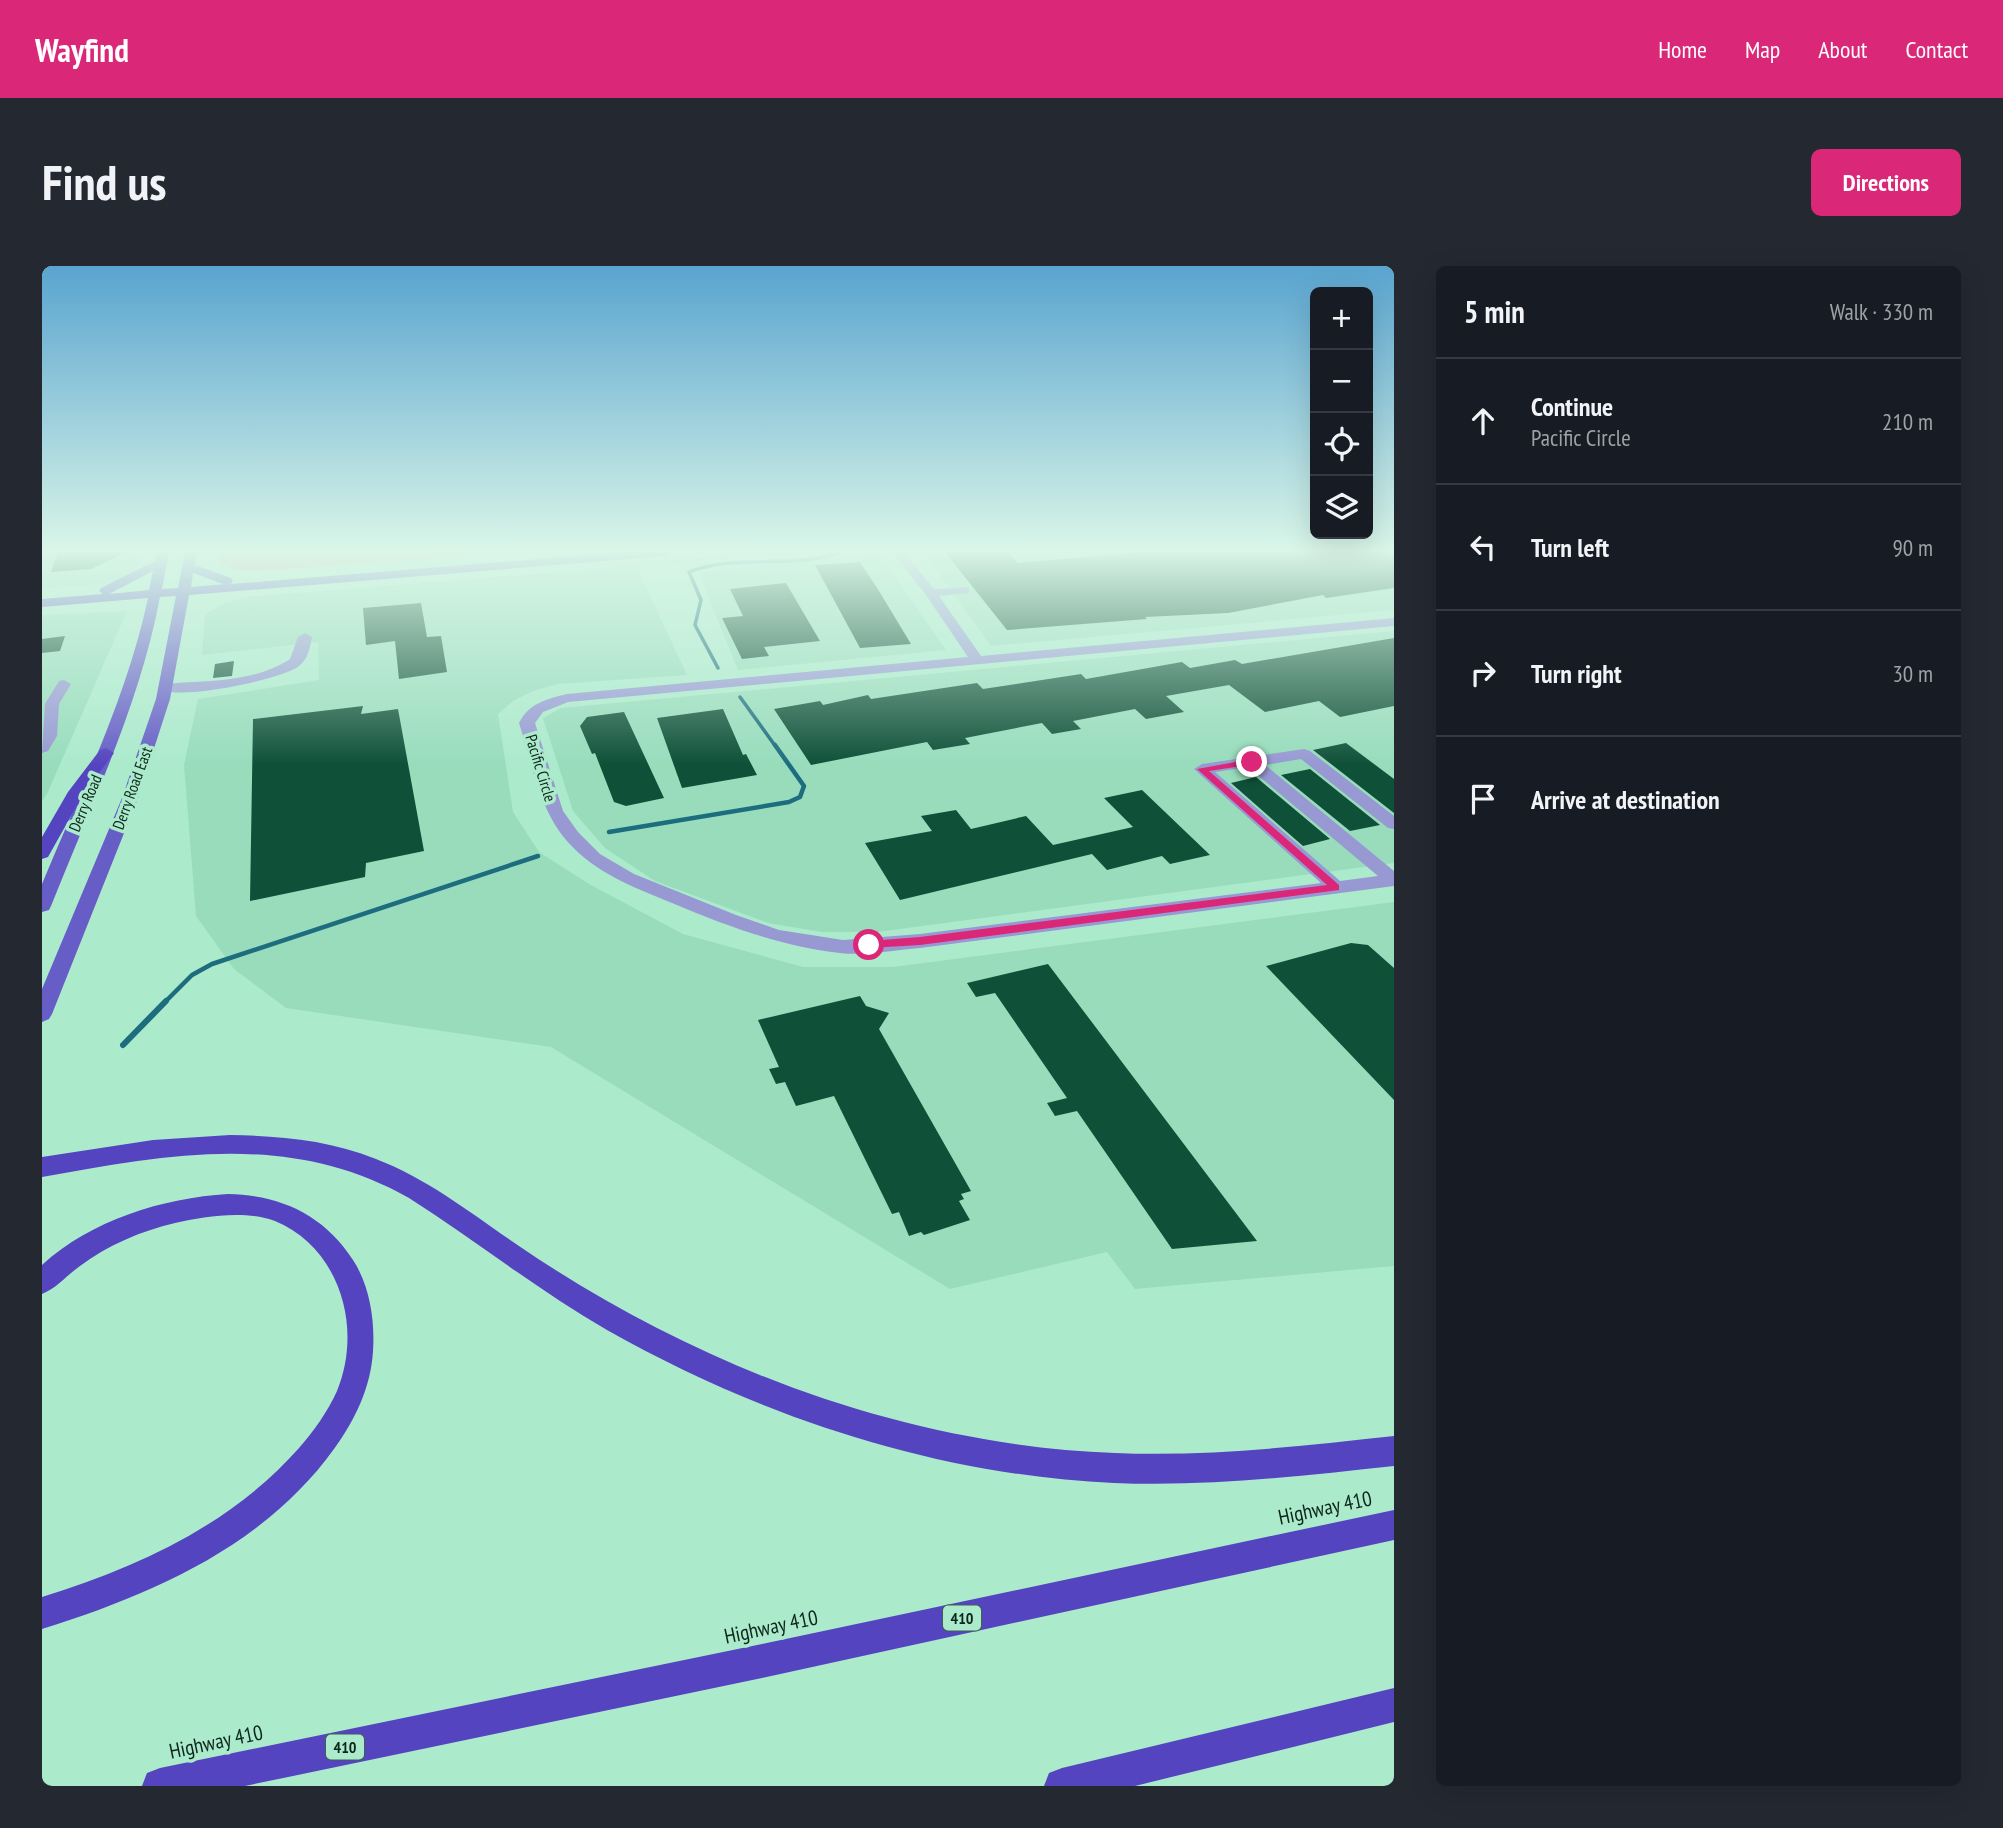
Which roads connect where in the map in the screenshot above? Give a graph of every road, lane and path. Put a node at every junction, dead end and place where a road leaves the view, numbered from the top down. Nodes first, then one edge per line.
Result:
1 (145, 623) edge
2 (149, 623) edge
3 (187, 623) edge
4 (952, 623) edge
5 (1384, 623) edge
6 (148, 628) junction
7 (305, 637) dead end
8 (977, 660) junction
9 (202, 666) dead end
10 (197, 685) junction
11 (164, 688) junction
12 (54, 689) edge
13 (44, 741) edge
14 (106, 753) junction
15 (1252, 762) junction
16 (1394, 824) edge
17 (42, 853) edge
18 (1394, 880) edge
19 (1336, 887) junction
20 (42, 906) edge
21 (42, 1014) edge
22 (42, 1167) edge
23 (42, 1282) edge
24 (1394, 1451) edge
25 (1394, 1525) edge
26 (42, 1613) edge
27 (1394, 1705) edge
28 (160, 1786) edge
29 (1062, 1786) edge

1 - 6 main road
2 - 6 main road
3 - 11 main road, Derry Road East
4 - 8 street
5 - 8 street, Pacific Circle
6 - 14 main road, Derry Road
7 - 10 street
8 - 19 street, Pacific Circle
9 - 10 street
10 - 11 street
11 - 21 main road, Derry Road East
12 - 13 street
14 - 17 highway
14 - 20 main road, Derry Road
15 - 16 street
15 - 18 street
15 - 19 street
18 - 19 street, Pacific Circle
22 - 24 highway
23 - 26 highway
25 - 28 highway, Highway 410 / 410
27 - 29 highway

